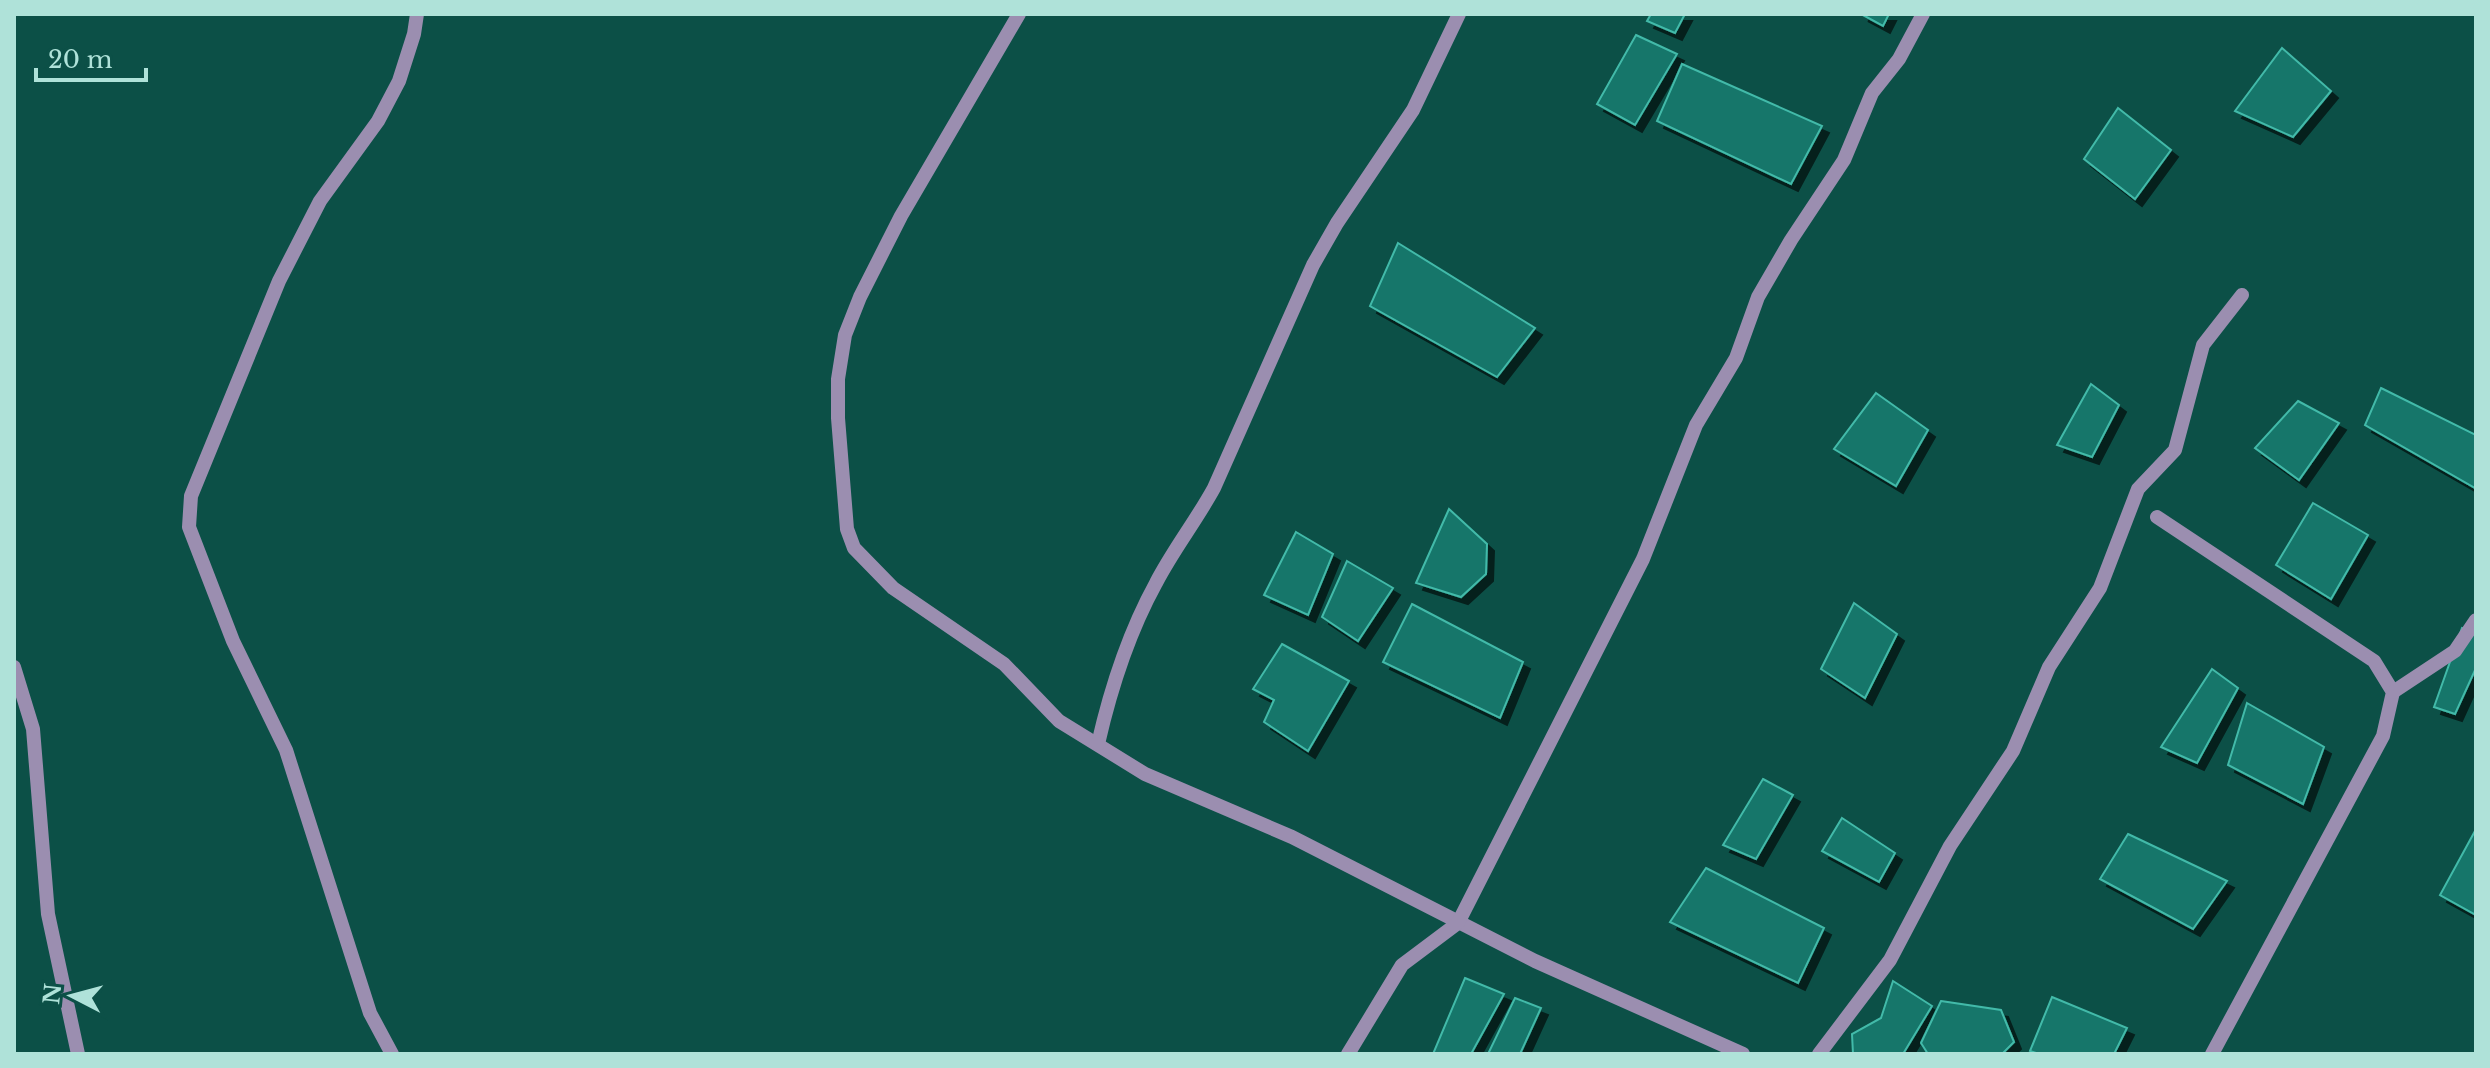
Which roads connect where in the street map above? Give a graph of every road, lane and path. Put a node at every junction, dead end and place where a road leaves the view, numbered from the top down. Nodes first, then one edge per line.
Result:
1 (417, 14) edge
2 (1019, 14) edge
3 (1459, 14) edge
4 (1923, 14) edge
5 (2242, 295) dead end
6 (2157, 517) dead end
7 (2476, 620) edge
8 (14, 667) edge
9 (2393, 692) junction
10 (1098, 744) junction
11 (1458, 923) junction
12 (78, 1054) edge
13 (392, 1054) edge
14 (1348, 1054) edge
15 (1743, 1054) edge
16 (1819, 1054) edge
17 (2212, 1054) edge

1 - 13 street
2 - 10 street
3 - 10 street
4 - 11 street
5 - 16 street
6 - 9 street
7 - 9 street
8 - 12 street
9 - 17 street
10 - 11 street
11 - 14 street
11 - 15 street

